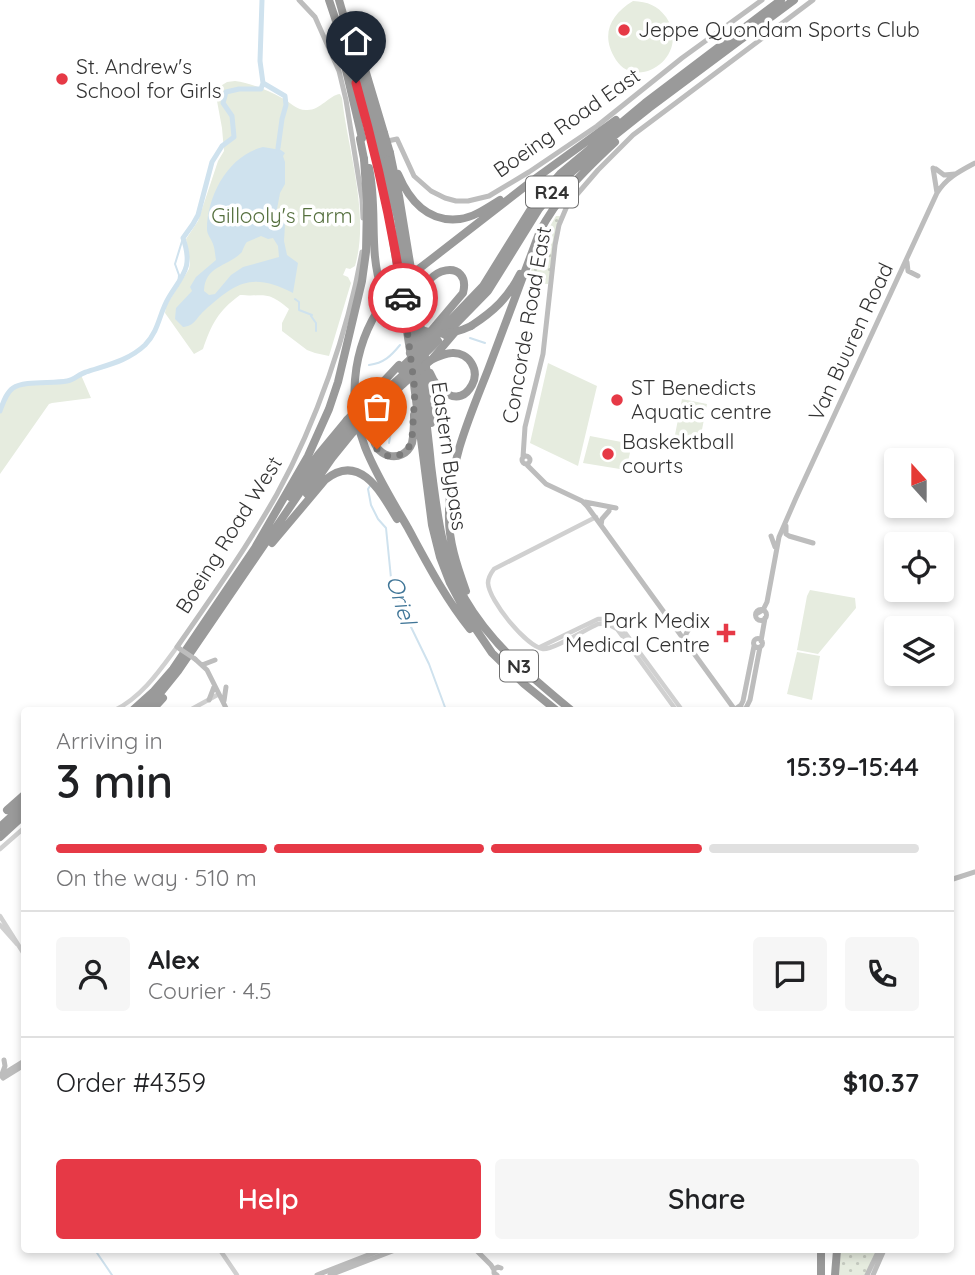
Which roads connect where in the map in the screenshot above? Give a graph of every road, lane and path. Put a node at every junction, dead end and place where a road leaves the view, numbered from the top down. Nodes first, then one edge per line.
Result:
1 (299, 0) edge
2 (307, 0) edge
3 (330, 0) edge
4 (762, 0) edge
5 (781, 0) edge
6 (794, 0) edge
7 (813, 0) edge
8 (339, 1) edge
9 (308, 8) junction
10 (335, 16) junction
11 (698, 72) junction
12 (680, 76) junction
13 (371, 136) junction
14 (353, 149) junction
15 (378, 156) junction
16 (975, 163) edge
17 (955, 174) junction
18 (532, 181) junction
19 (937, 193) junction
20 (540, 231) junction
21 (907, 258) junction
22 (918, 276) dead end
23 (387, 292) junction
24 (476, 305) junction
25 (430, 338) junction
26 (435, 357) junction
27 (401, 374) junction
28 (415, 391) junction
29 (389, 397) junction
30 (350, 426) junction
31 (431, 464) junction
32 (582, 501) junction
33 (596, 517) junction
34 (785, 523) junction
35 (601, 525) junction
36 (771, 536) dead end
37 (272, 543) junction
38 (256, 546) junction
39 (776, 549) junction
40 (434, 575) junction
41 (231, 596) junction
42 (475, 613) junction
43 (215, 620) junction
44 (690, 627) dead end
45 (685, 640) junction
46 (182, 648) junction
47 (492, 653) junction
48 (215, 660) dead end
49 (202, 665) junction
50 (655, 678) junction
51 (214, 683) junction
52 (226, 687) dead end
53 (219, 694) junction
54 (727, 698) junction
55 (210, 699) junction
56 (223, 702) junction
57 (120, 707) edge
58 (129, 707) edge
59 (136, 707) edge
60 (146, 707) edge
61 (155, 707) edge
62 (195, 707) edge
63 (226, 707) edge
64 (552, 707) edge
65 (567, 707) edge
66 (674, 707) edge
67 (679, 707) edge
68 (725, 707) edge
69 (736, 707) edge
70 (740, 707) edge
71 (21, 796) edge
72 (21, 808) edge
73 (4, 813) edge
74 (21, 818) edge
75 (0, 827) edge
76 (21, 831) edge
77 (0, 837) edge
78 (0, 849) edge
79 (975, 872) edge
80 (954, 879) edge
81 (0, 916) edge
82 (0, 925) edge
83 (20, 947) joint
84 (5, 1060) dead end
85 (21, 1065) edge
86 (1, 1076) edge
87 (222, 1253) edge
88 (373, 1253) edge
89 (387, 1253) edge
90 (821, 1253) edge
91 (834, 1253) edge
92 (880, 1253) edge
93 (881, 1253) edge
94 (237, 1275) edge
95 (317, 1275) edge
96 (330, 1275) edge
97 (821, 1275) edge
98 (834, 1275) edge
99 (867, 1275) edge
100 (873, 1275) edge

1 - 9 main road
2 - 9 main road
3 - 10 highway, Eastern Bypass / N3
4 - 14 main road, Boeing Road East
5 - 12 highway, R24
6 - 11 highway, R24
7 - 32 main road, Concorde Road East
8 - 13 highway
9 - 14 main road, Boeing Road West
10 - 13 highway, Eastern Bypass / N3
10 - 13 highway
11 - 20 highway
11 - 24 highway, R24
12 - 18 highway
12 - 25 highway, R24
13 - 15 highway, bridge
13 - 15 highway, Eastern Bypass / N3, bridge
14 - 46 main road, Boeing Road West
15 - 18 highway
15 - 23 highway
15 - 25 highway
15 - 28 highway, Eastern Bypass / N3
15 - 31 highway, Eastern Bypass / N3
15 - 38 highway
16 - 17 main road, Van Buuren Road
17 - 19 main road, Van Buuren Road
17 - 19 main road
18 - 23 highway, bridge
19 - 21 main road, Van Buuren Road
20 - 23 highway, bridge
20 - 42 highway
21 - 22 main road
21 - 34 main road, Van Buuren Road
23 - 40 highway
24 - 25 highway, R24
24 - 26 highway
25 - 25 highway
25 - 26 highway
25 - 27 highway, R24, bridge
25 - 31 highway
26 - 27 highway, bridge
27 - 29 highway
27 - 30 highway, R24, bridge
28 - 29 highway
28 - 47 highway, Eastern Bypass / N3
29 - 30 highway, bridge
30 - 37 highway
30 - 38 highway, R24
30 - 41 highway, R24
31 - 42 highway, Eastern Bypass / N3
32 - 33 main road, Concorde Road East
32 - 35 main road
33 - 35 main road, Concorde Road East
33 - 50 street
34 - 39 main road, Van Buuren Road
34 - 39 main road
35 - 45 main road, Concorde Road East
36 - 39 main road
37 - 40 highway
37 - 41 highway
38 - 46 highway, R24
39 - 70 main road, Van Buuren Road
40 - 47 highway
41 - 43 highway, R24
42 - 65 highway, Eastern Bypass / N3
43 - 60 highway, R24
43 - 61 highway
44 - 45 main road
45 - 54 main road, Concorde Road East
46 - 49 main road, bridge
46 - 57 street, Boeing Road West
46 - 58 highway
46 - 59 highway, R24
47 - 64 highway, Eastern Bypass / N3
48 - 49 main road
49 - 51 main road
50 - 66 street
50 - 67 street
51 - 53 main road
51 - 55 main road
52 - 56 main road
53 - 55 street
53 - 56 main road
54 - 68 main road
54 - 69 main road, Concorde Road East
55 - 56 main road
55 - 62 street
56 - 63 main road
71 - 73 highway
72 - 75 highway
74 - 77 highway
76 - 78 street
79 - 80 main road
81 - 83 street
82 - 83 street
84 - 86 main road
85 - 86 main road
87 - 94 street
88 - 95 main road
89 - 96 main road
90 - 97 highway
91 - 98 highway
92 - 99 main road
93 - 100 main road

